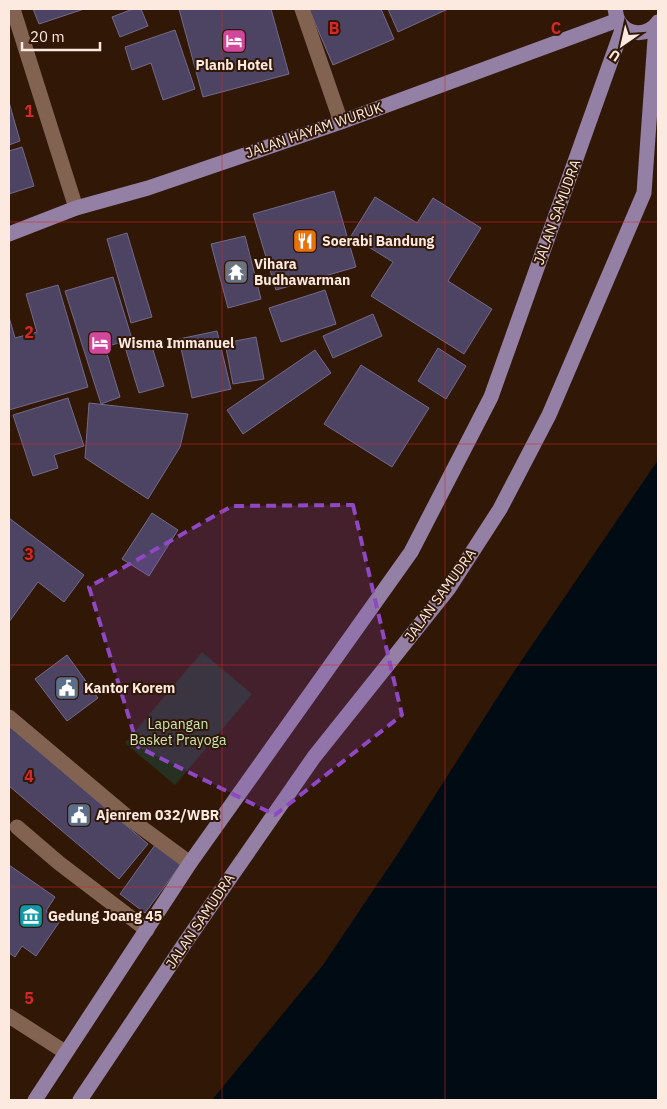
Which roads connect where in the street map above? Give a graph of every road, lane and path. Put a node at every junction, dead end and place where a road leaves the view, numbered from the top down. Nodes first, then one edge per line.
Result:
1 (12, 9) edge
2 (302, 9) edge
3 (619, 19) edge
4 (657, 24) edge
5 (341, 122) junction
6 (76, 208) junction
7 (9, 234) edge
8 (9, 717) edge
9 (17, 827) dead end
10 (190, 863) junction
11 (146, 930) junction
12 (9, 1016) edge
13 (65, 1052) junction
14 (34, 1100) edge
15 (80, 1100) edge

1 - 6 street
2 - 5 street
3 - 4 main road
3 - 5 main road, JALAN HAYAM WURUK
3 - 10 main road, JALAN SAMUDRA
4 - 15 main road, JALAN SAMUDRA
5 - 6 main road, JALAN HAYAM WURUK
6 - 7 main road, JALAN HAYAM WURUK
8 - 10 street
9 - 11 street
10 - 11 main road, JALAN SAMUDRA
11 - 13 main road, JALAN SAMUDRA
12 - 13 street
13 - 14 main road, JALAN SAMUDRA

